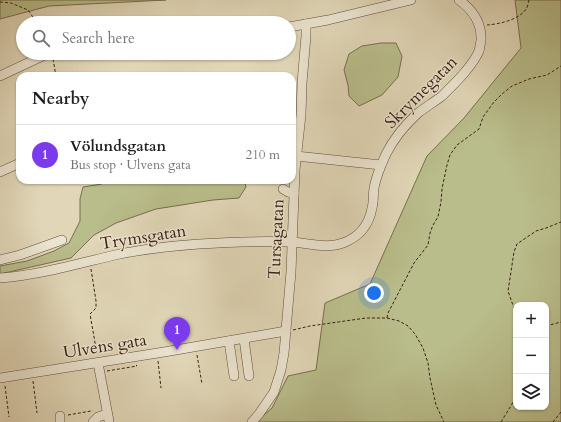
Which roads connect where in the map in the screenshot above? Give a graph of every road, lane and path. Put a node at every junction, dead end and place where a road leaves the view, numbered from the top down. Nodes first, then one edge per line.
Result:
1 (411, 0) edge
2 (459, 0) edge
3 (529, 0) edge
4 (0, 2) edge
5 (33, 16) edge
6 (306, 24) junction
7 (296, 26) edge
8 (480, 26) junction
9 (39, 60) edge
10 (52, 60) edge
11 (561, 66) edge
12 (55, 72) edge
13 (0, 76) edge
14 (296, 115) edge
15 (296, 156) joint
16 (381, 165) junction
17 (16, 166) edge
18 (0, 172) edge
19 (281, 184) edge
20 (294, 184) edge
21 (294, 193) junction
22 (561, 222) edge
23 (62, 240) dead end
24 (292, 242) junction
25 (0, 260) edge
26 (90, 261) junction
27 (0, 278) edge
28 (513, 305) edge
29 (387, 318) junction
30 (561, 322) edge
31 (549, 325) edge
32 (286, 331) junction
33 (244, 339) junction
34 (229, 341) junction
35 (197, 357) dead end
36 (136, 362) dead end
37 (98, 363) junction
38 (158, 364) dead end
39 (107, 371) dead end
40 (234, 376) dead end
41 (249, 376) dead end
42 (3, 382) edge
43 (33, 382) dead end
44 (202, 384) dead end
45 (162, 388) dead end
46 (513, 402) edge
47 (91, 411) dead end
48 (561, 412) edge
49 (37, 414) dead end
50 (9, 417) dead end
51 (60, 419) edge
52 (109, 420) edge
53 (93, 422) edge
54 (252, 422) edge
55 (444, 422) edge
56 (501, 422) edge
57 (553, 422) edge

1 - 6 street
2 - 8 street
3 - 8 path
4 - 5 path
6 - 7 street
6 - 14 street, Tursagatan
8 - 16 street, Skrymegatan
9 - 13 street
10 - 12 path
11 - 29 path
14 - 15 street, Tursagatan
15 - 16 street
16 - 24 street, Skrymegatan
17 - 18 street
19 - 21 street
20 - 21 street, Tursagatan
21 - 24 street, Tursagatan
22 - 28 path
23 - 25 street
24 - 26 street, Trymsgatan
24 - 32 street, Tursagatan
26 - 27 street, Trymsgatan
26 - 37 path
29 - 32 path
29 - 55 path
30 - 31 path
32 - 33 street, Ulvens gata
32 - 54 street, Tursagatan
33 - 34 street, Ulvens gata
33 - 41 street
34 - 37 street, Ulvens gata
34 - 40 street
35 - 44 path
36 - 39 path
37 - 42 street, Ulvens gata
37 - 52 street
38 - 45 path
42 - 50 path
43 - 49 path
46 - 56 path
47 - 51 path
48 - 57 path
52 - 53 street

